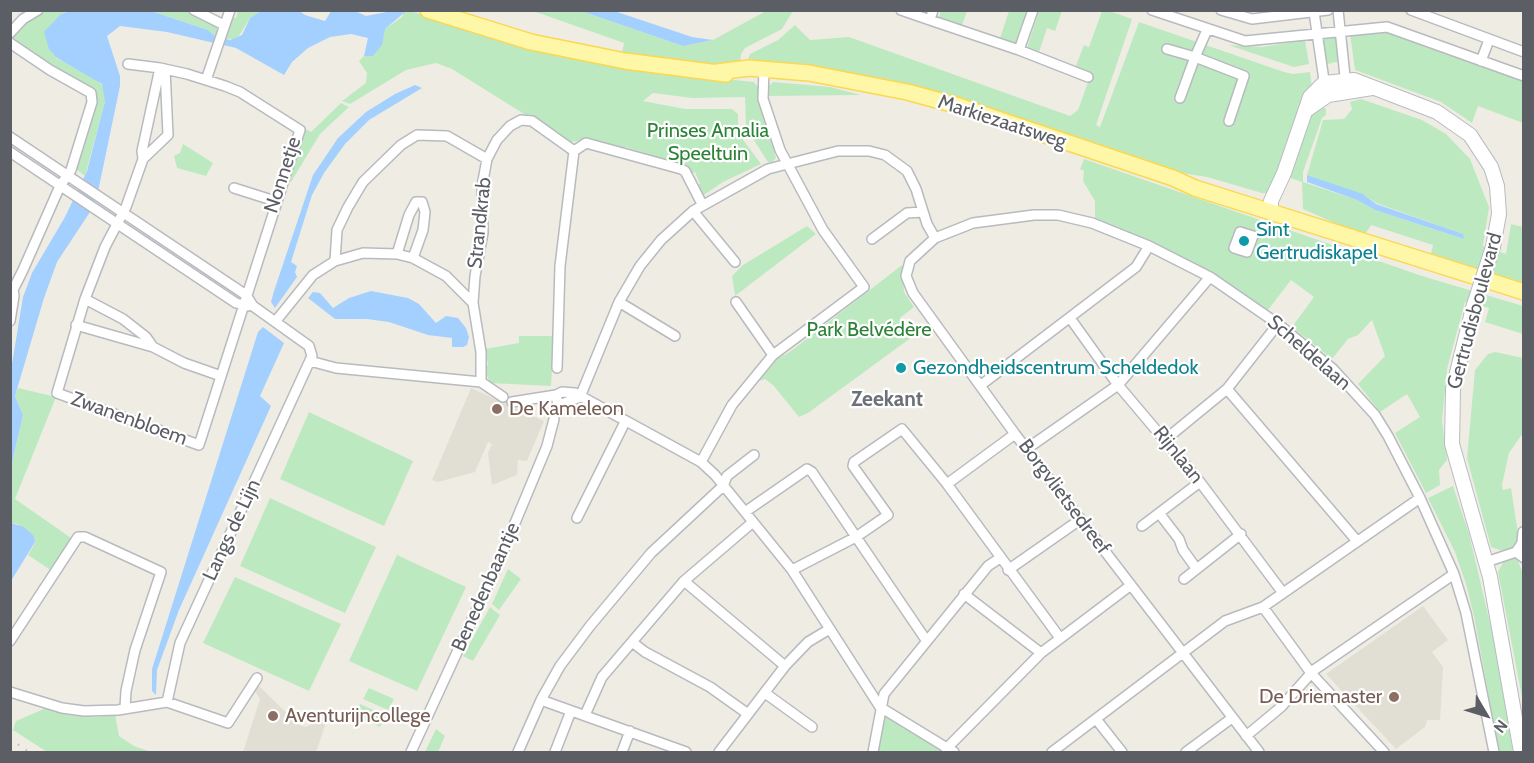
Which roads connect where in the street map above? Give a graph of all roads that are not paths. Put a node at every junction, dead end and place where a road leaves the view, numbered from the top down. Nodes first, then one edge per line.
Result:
1 (17, 10) edge
2 (38, 10) edge
3 (194, 10) edge
4 (230, 10) edge
5 (428, 10) edge
6 (901, 10) edge
7 (933, 10) edge
8 (1033, 10) edge
9 (1152, 10) edge
10 (1221, 10) edge
11 (1328, 10) edge
12 (1338, 10) edge
13 (1411, 10) edge
14 (1314, 12) junction
15 (23, 19) junction
16 (930, 20) junction
17 (223, 29) junction
18 (1207, 30) junction
19 (1344, 31) junction
20 (10, 33) edge
21 (1316, 34) junction
22 (1489, 40) junction
23 (10, 43) edge
24 (1167, 49) dead end
25 (1019, 50) junction
26 (1524, 52) edge
27 (1195, 57) junction
28 (1481, 61) junction
29 (128, 64) dead end
30 (163, 69) junction
31 (764, 74) junction
32 (1524, 76) edge
33 (1088, 77) dead end
34 (206, 80) junction
35 (1346, 86) junction
36 (1326, 89) junction
37 (1180, 98) dead end
38 (1229, 121) dead end
39 (10, 137) edge
40 (574, 151) junction
41 (10, 152) edge
42 (143, 159) junction
43 (486, 159) junction
44 (786, 162) junction
45 (68, 175) junction
46 (60, 186) junction
47 (234, 188) dead end
48 (275, 201) junction
49 (702, 204) junction
50 (1273, 205) junction
51 (693, 211) junction
52 (124, 212) junction
53 (923, 212) junction
54 (117, 223) junction
55 (935, 238) junction
56 (872, 239) dead end
57 (1149, 246) junction
58 (397, 254) junction
59 (412, 258) junction
60 (335, 261) junction
61 (735, 262) dead end
62 (1210, 277) junction
63 (12, 289) edge
64 (1524, 292) edge
65 (246, 295) junction
66 (85, 299) junction
67 (619, 302) junction
68 (736, 302) dead end
69 (473, 303) junction
70 (248, 306) junction
71 (1070, 318) junction
72 (10, 321) edge
73 (275, 322) junction
74 (1278, 324) junction
75 (76, 325) junction
76 (675, 336) dead end
77 (153, 347) junction
78 (773, 355) junction
79 (310, 361) junction
80 (557, 368) dead end
81 (221, 376) junction
82 (481, 382) junction
83 (981, 385) junction
84 (1118, 385) junction
85 (1227, 389) junction
86 (580, 397) junction
87 (554, 419) dead end
88 (625, 422) junction
89 (1015, 434) junction
90 (1166, 439) junction
91 (1028, 448) junction
92 (754, 455) dead end
93 (701, 462) junction
94 (1200, 482) junction
95 (947, 484) junction
96 (723, 486) junction
97 (1420, 498) junction
98 (745, 512) junction
99 (1159, 513) junction
100 (577, 518) dead end
101 (1082, 519) junction
102 (753, 522) junction
103 (1142, 526) dead end
104 (1522, 532) edge
105 (1241, 534) junction
106 (855, 537) junction
107 (1357, 541) junction
108 (1520, 555) edge
109 (1000, 558) junction
110 (1486, 562) junction
111 (1196, 567) junction
112 (792, 570) junction
113 (1008, 570) junction
114 (1454, 574) junction
115 (1184, 579) dead end
116 (684, 581) junction
117 (1131, 585) junction
118 (1283, 593) junction
119 (964, 594) junction
120 (1263, 607) junction
121 (828, 630) junction
122 (1060, 638) junction
123 (926, 640) junction
124 (10, 641) edge
125 (632, 642) junction
126 (1041, 653) junction
127 (1183, 653) junction
128 (785, 666) junction
129 (1311, 673) junction
130 (257, 678) dead end
131 (10, 692) edge
132 (765, 693) junction
133 (541, 700) junction
134 (167, 702) junction
135 (880, 707) junction
136 (125, 708) junction
137 (571, 711) junction
138 (748, 714) junction
139 (1519, 714) edge
140 (585, 716) junction
141 (1232, 718) junction
142 (1096, 719) junction
143 (812, 727) dead end
144 (630, 731) junction
145 (1246, 736) junction
146 (949, 751) edge
147 (411, 753) edge
148 (518, 753) edge
149 (555, 753) edge
150 (622, 753) edge
151 (686, 753) edge
152 (719, 753) edge
153 (873, 753) edge
154 (1052, 753) edge
155 (1122, 753) edge
156 (1186, 753) edge
157 (1259, 753) edge
158 (1384, 753) edge
159 (1494, 753) edge
160 (1521, 753) edge

1 - 15 street
2 - 15 street
3 - 17 street
4 - 17 street
5 - 31 main road, Markiezaatsweg
6 - 16 street
7 - 16 street
8 - 25 street
9 - 18 street
10 - 14 street
11 - 14 street
12 - 19 street
13 - 22 street
14 - 21 street
15 - 20 street
16 - 25 street
17 - 34 street
18 - 21 street
18 - 27 street
19 - 21 street
19 - 28 street
19 - 35 street
21 - 36 street
22 - 26 street
22 - 28 street
23 - 45 street
24 - 27 street
25 - 33 street
27 - 37 street
27 - 38 street
28 - 32 street
29 - 30 street, Nonnetje
30 - 34 street, Nonnetje
30 - 42 street, Zwanenbloem
30 - 42 street
31 - 44 street
31 - 50 main road, Markiezaatsweg
34 - 48 street, Nonnetje
35 - 36 street, Gertrudisboulevard
35 - 110 street, Gertrudisboulevard, bridge
36 - 50 street
39 - 45 street
40 - 43 street
40 - 49 street
40 - 80 street
41 - 46 street
42 - 52 street, Zwanenbloem
43 - 60 street, Strandkrab
43 - 69 street, Strandkrab
44 - 49 street
44 - 53 street
44 - 78 street
45 - 46 street
45 - 52 street
46 - 54 street
46 - 63 street
47 - 48 street
48 - 65 street, Nonnetje
49 - 51 street
50 - 64 main road, Markiezaatsweg
51 - 61 street
51 - 67 street
52 - 54 street, Zwanenbloem
52 - 65 street
53 - 55 street
53 - 56 street
54 - 66 street, Zwanenbloem
54 - 70 street
55 - 57 street, Scheldelaan
55 - 83 street, Borgvlietsedreef
57 - 62 street, Scheldelaan
57 - 71 street
58 - 59 street, Strandkrab
58 - 59 street
58 - 60 street, Strandkrab
59 - 69 street, Strandkrab
60 - 73 street, Strandkrab
62 - 74 street, Scheldelaan
62 - 84 street
63 - 72 street
65 - 70 street
66 - 75 street, Zwanenbloem
66 - 77 street
67 - 76 street
67 - 86 street
68 - 78 street
69 - 82 street, Strandkrab
70 - 73 street
70 - 81 street, Zwanenbloem
71 - 83 street
71 - 84 street, Rijnlaan
73 - 79 street
74 - 85 street
74 - 97 street, Scheldelaan
75 - 77 street
75 - 81 street, Zwanenbloem
77 - 81 street
78 - 93 street
79 - 82 street
79 - 134 street, Langs de Lijn
82 - 86 street
83 - 89 street, Borgvlietsedreef
84 - 90 street, Rijnlaan
84 - 91 street
85 - 90 street
85 - 107 street
86 - 88 street
87 - 147 street, Benedenbaantje
88 - 93 street
88 - 100 street
89 - 91 street, Borgvlietsedreef
89 - 95 street
90 - 94 street, Rijnlaan
91 - 101 street, Borgvlietsedreef
92 - 96 street
93 - 96 street
94 - 99 street
94 - 105 street, Rijnlaan
95 - 106 street
95 - 109 street
96 - 98 street
96 - 133 street
97 - 107 street
97 - 114 street, Scheldelaan
98 - 102 street
98 - 106 street
99 - 103 street
99 - 111 street
101 - 113 street
101 - 117 street, Borgvlietsedreef
102 - 112 street
102 - 116 street
104 - 108 street
105 - 111 street
105 - 118 street, Rijnlaan
106 - 112 street
106 - 123 street
107 - 118 street
108 - 110 street
109 - 113 street
109 - 119 street
110 - 139 street, Gertrudisboulevard
111 - 115 street
112 - 121 street
113 - 122 street
114 - 129 street
114 - 159 street, Scheldelaan
116 - 125 street
116 - 128 street
117 - 122 street
117 - 127 street, Borgvlietsedreef
118 - 120 street
119 - 123 street
119 - 126 street
120 - 127 street
120 - 129 street
121 - 128 street
121 - 135 street
122 - 126 street
123 - 135 street
124 - 136 street
125 - 138 street
125 - 140 street
126 - 146 street
127 - 141 street, Borgvlietsedreef
127 - 142 street
128 - 132 street
129 - 145 street
129 - 158 street
130 - 134 street
131 - 136 street
132 - 138 street
132 - 143 street
133 - 137 street
133 - 148 street
134 - 136 street
135 - 146 street
135 - 153 street
137 - 140 street
137 - 149 street
138 - 152 street
139 - 160 street, Gertrudisboulevard
140 - 144 street
141 - 145 street, Borgvlietsedreef
141 - 156 street
142 - 154 street
142 - 155 street
144 - 150 street
144 - 151 street
145 - 157 street, Borgvlietsedreef

